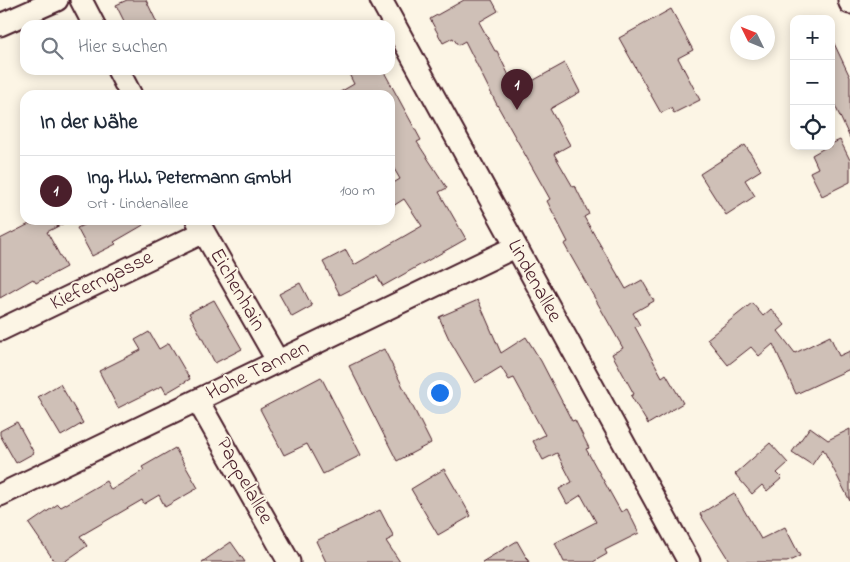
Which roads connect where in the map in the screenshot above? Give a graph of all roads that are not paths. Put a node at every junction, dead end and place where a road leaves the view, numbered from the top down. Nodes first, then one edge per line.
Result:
1 (57, 0) edge
2 (81, 0) edge
3 (381, 0) edge
4 (91, 20) edge
5 (392, 20) edge
6 (0, 25) edge
7 (395, 26) edge
8 (121, 75) edge
9 (128, 90) edge
10 (200, 226) edge
11 (515, 247) junction
12 (0, 330) edge
13 (277, 360) junction
14 (198, 401) junction
15 (0, 495) edge
16 (289, 562) edge
17 (689, 562) edge

1 - 6 street
2 - 4 street
3 - 5 street, Lindenallee
7 - 11 street, Lindenallee
8 - 9 street
10 - 12 street, Kieferngasse
10 - 13 street, Eichenhain
11 - 13 street, Hohe Tannen
11 - 17 street, Lindenallee
13 - 14 street, Hohe Tannen
14 - 15 street, Hohe Tannen
14 - 16 street, Pappelallee

